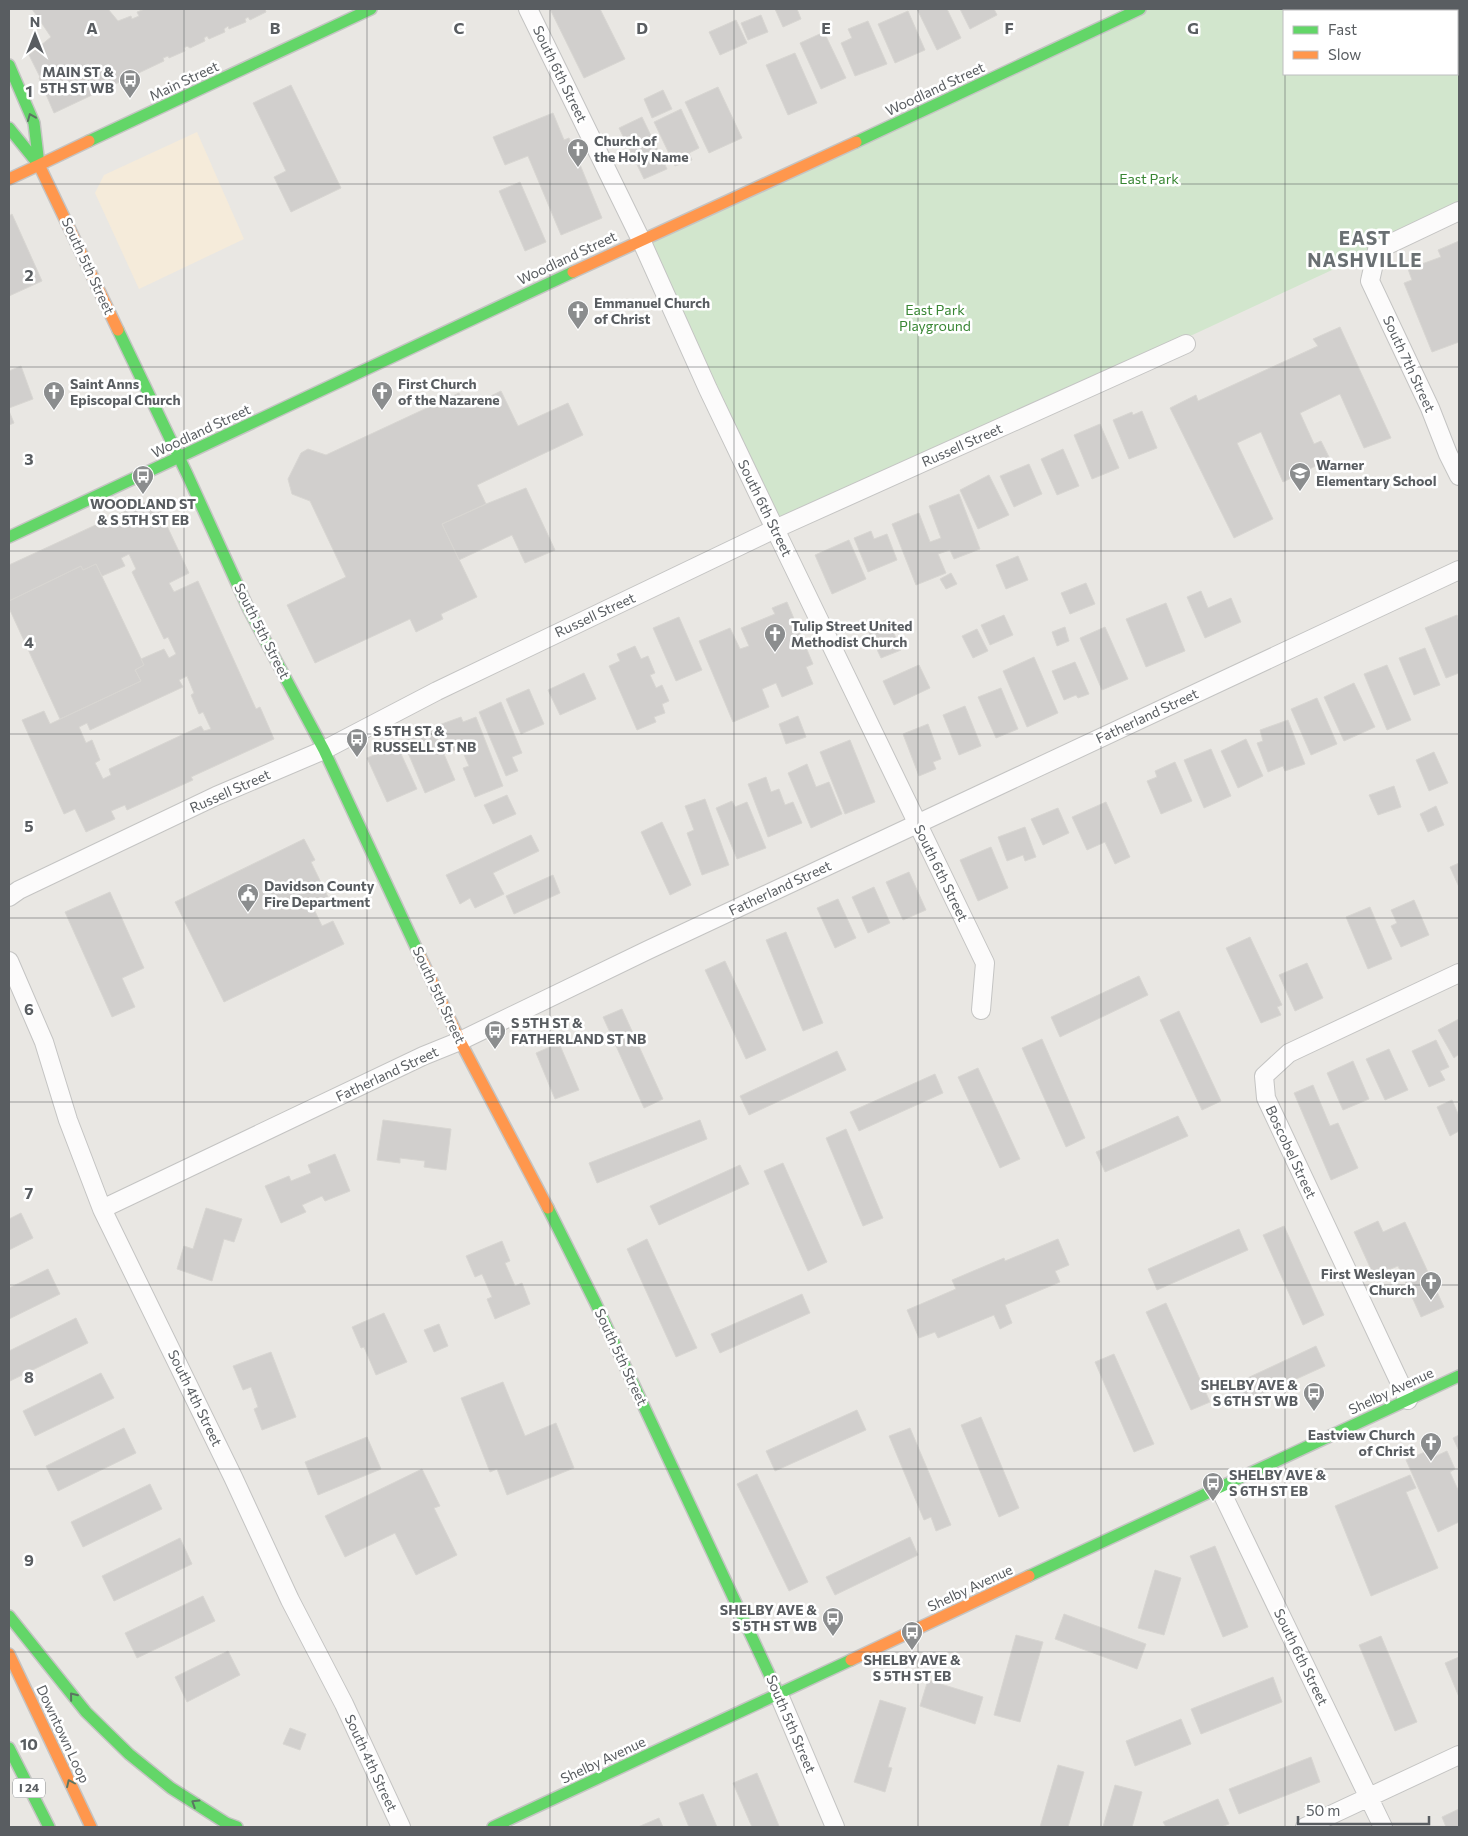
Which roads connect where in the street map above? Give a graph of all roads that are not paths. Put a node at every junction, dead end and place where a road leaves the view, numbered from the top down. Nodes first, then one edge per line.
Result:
1 (371, 9) edge
2 (528, 9) edge
3 (1140, 9) edge
4 (349, 14) edge
5 (9, 65) edge
6 (9, 128) edge
7 (39, 165) junction
8 (9, 179) edge
9 (1459, 211) edge
10 (641, 240) junction
11 (1186, 344) dead end
12 (178, 458) junction
13 (1459, 476) edge
14 (775, 529) junction
15 (9, 537) edge
16 (1459, 570) edge
17 (324, 750) junction
18 (917, 824) junction
19 (9, 897) edge
20 (9, 961) edge
21 (1459, 974) edge
22 (981, 1010) dead end
23 (460, 1041) junction
24 (102, 1210) junction
25 (1459, 1376) edge
26 (1408, 1400) junction
27 (1219, 1487) junction
28 (9, 1616) edge
29 (9, 1654) edge
30 (779, 1694) junction
31 (9, 1748) edge
32 (1459, 1755) edge
33 (1369, 1797) junction
34 (49, 1827) edge
35 (91, 1827) edge
36 (237, 1827) edge
37 (401, 1827) edge
38 (493, 1827) edge
39 (835, 1827) edge
40 (1305, 1827) edge
41 (1383, 1827) edge

1 - 4 main road, Main Street
2 - 10 street, South 6th Street
3 - 10 main road, Woodland Street
4 - 7 main road, Main Street
7 -> 5 main road
6 - 7 main road
7 - 8 main road, Main Street
7 - 12 main road, South 5th Street
9 - 13 street, South 7th Street
10 - 12 main road, Woodland Street
10 - 14 street, South 6th Street
11 - 14 street, Russell Street
12 - 15 main road, Woodland Street
12 - 17 main road, South 5th Street
14 - 17 street, Russell Street
14 - 18 street, South 6th Street
16 - 18 street, Fatherland Street
17 - 19 street, Russell Street
17 - 23 main road, South 5th Street
18 - 22 street, South 6th Street
18 - 23 street, Fatherland Street
20 - 24 street, South 4th Street
21 - 26 street, Boscobel Street
23 - 24 street, Fatherland Street
23 - 30 main road, South 5th Street
24 - 37 street, South 4th Street
25 - 26 main road, Shelby Avenue
26 - 27 main road, Shelby Avenue
27 - 30 main road, Shelby Avenue
27 - 33 street, South 6th Street
36 -> 28 main road
35 -> 29 main road, Downtown Loop / I 24
30 - 38 main road, Shelby Avenue
30 - 39 street, South 5th Street
31 - 34 main road, I 24
32 - 33 street
33 - 40 street
33 - 41 street, South 6th Street

